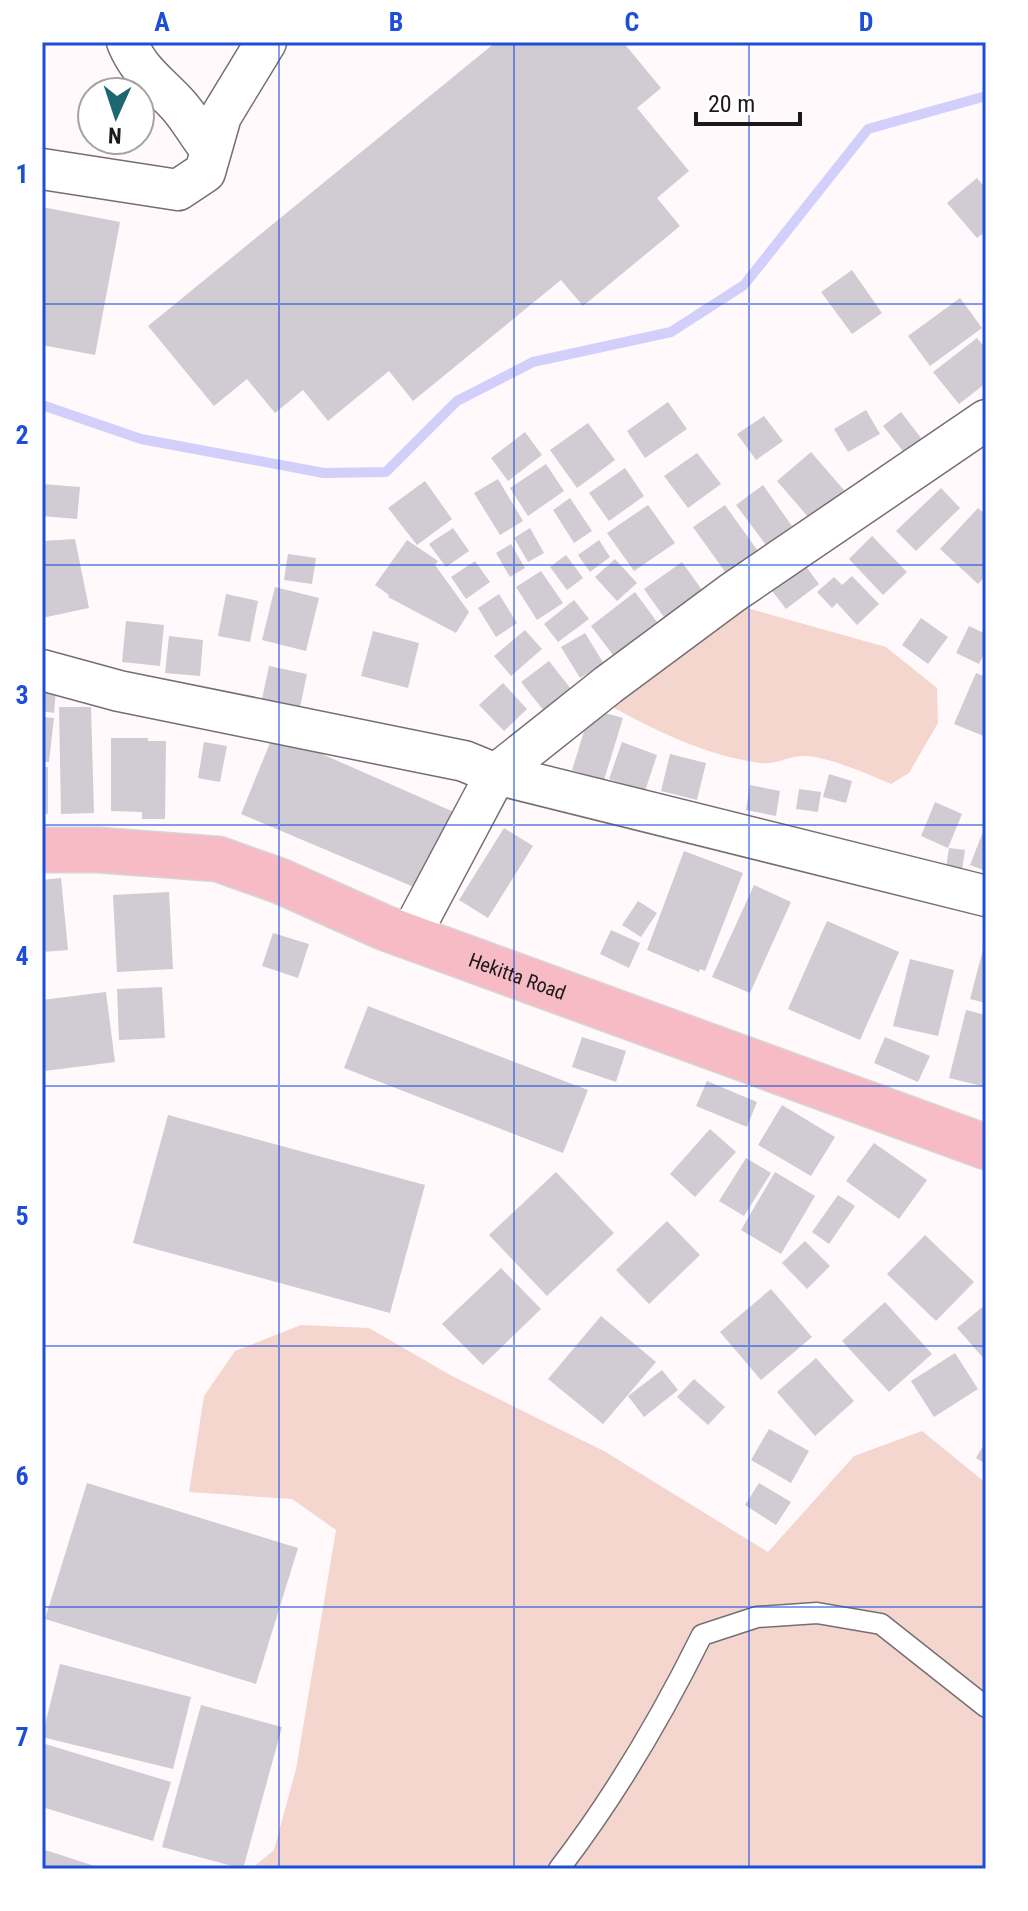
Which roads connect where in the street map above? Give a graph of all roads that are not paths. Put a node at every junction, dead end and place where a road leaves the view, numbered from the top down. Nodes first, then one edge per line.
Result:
1 (127, 42) edge
2 (266, 42) edge
3 (211, 150) junction
4 (42, 169) edge
5 (986, 420) edge
6 (42, 670) edge
7 (496, 774) junction
8 (42, 850) edge
9 (986, 896) edge
10 (410, 936) junction
11 (986, 1147) edge
12 (986, 1707) edge
13 (559, 1869) edge

1 - 3 street
2 - 3 street
3 - 4 street
5 - 7 street
6 - 7 street
7 - 9 street
7 - 10 street
8 - 10 main road, Hekitta Road
10 - 11 main road, Hekitta Road
12 - 13 lane

